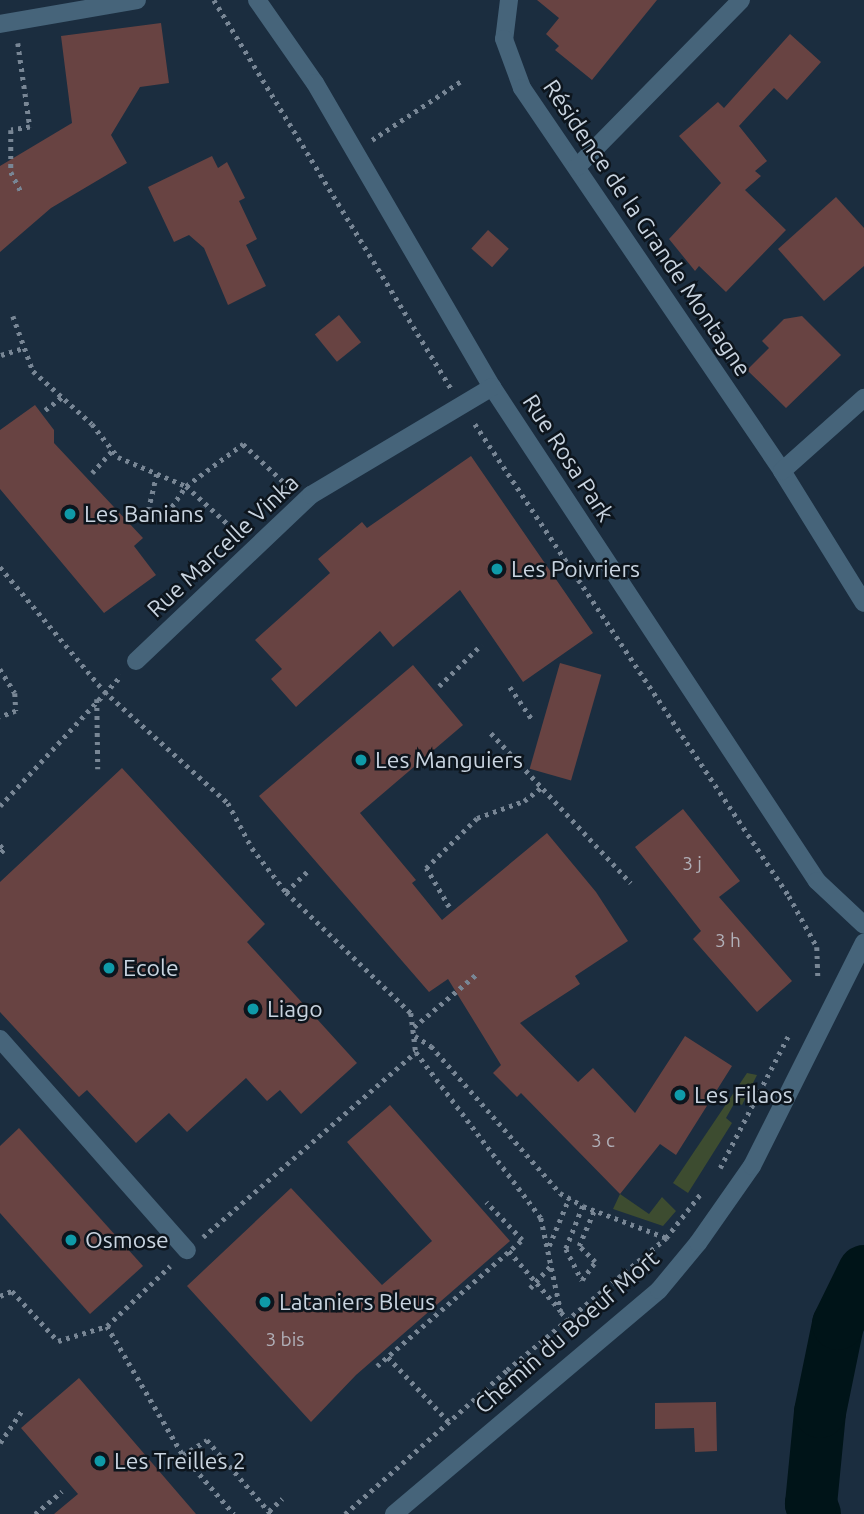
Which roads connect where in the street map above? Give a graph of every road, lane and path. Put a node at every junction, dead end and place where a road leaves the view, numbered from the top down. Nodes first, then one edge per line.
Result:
1 (137, 0) edge
2 (214, 0) edge
3 (257, 0) edge
4 (509, 0) edge
5 (741, 0) edge
6 (7, 22) edge
7 (464, 79) dead end
8 (368, 142) dead end
9 (577, 167) junction
10 (21, 192) dead end
11 (13, 316) dead end
12 (24, 348) junction
13 (1, 355) edge
14 (492, 387) junction
15 (62, 397) junction
16 (864, 398) edge
17 (462, 405) junction
18 (46, 410) dead end
19 (112, 451) junction
20 (782, 471) junction
21 (92, 473) dead end
22 (157, 474) junction
23 (186, 486) junction
24 (304, 501) junction
25 (149, 509) junction
26 (137, 520) dead end
27 (254, 547) junction
28 (0, 567) edge
29 (864, 603) edge
30 (481, 645) dead end
31 (136, 661) dead end
32 (0, 669) edge
33 (439, 686) dead end
34 (510, 687) dead end
35 (104, 691) junction
36 (97, 699) junction
37 (0, 717) edge
38 (534, 722) dead end
39 (491, 733) dead end
40 (98, 769) dead end
41 (542, 787) junction
42 (0, 806) edge
43 (0, 845) edge
44 (0, 854) edge
45 (310, 869) dead end
46 (631, 883) dead end
47 (286, 892) junction
48 (449, 907) dead end
49 (864, 925) edge
50 (864, 942) edge
51 (478, 973) dead end
52 (813, 989) dead end
53 (793, 1026) dead end
54 (413, 1028) junction
55 (414, 1035) junction
56 (0, 1039) edge
57 (416, 1052) junction
58 (715, 1175) dead end
59 (707, 1185) dead end
60 (569, 1198) junction
61 (486, 1202) dead end
62 (583, 1206) junction
63 (594, 1210) junction
64 (666, 1238) junction
65 (549, 1247) junction
66 (693, 1248) junction
67 (187, 1250) junction
68 (509, 1251) junction
69 (552, 1263) junction
70 (535, 1282) junction
71 (530, 1288) dead end
72 (0, 1296) edge
73 (561, 1312) junction
74 (568, 1319) junction
75 (107, 1326) junction
76 (592, 1346) junction
77 (388, 1357) junction
78 (377, 1366) dead end
79 (23, 1409) dead end
80 (449, 1422) junction
81 (0, 1443) edge
82 (183, 1455) junction
83 (62, 1491) dead end
84 (282, 1499) dead end
85 (270, 1512) edge
86 (35, 1514) edge
87 (234, 1514) edge
88 (345, 1514) edge
89 (394, 1514) edge

1 - 6 street
2 - 17 path
3 - 14 street, Rue Rosa Park
4 - 9 street, Résidence de la Grande Montagne
5 - 9 street
6 - 10 path
7 - 8 path
9 - 20 street, Résidence de la Grande Montagne
11 - 12 path
12 - 13 path
12 - 15 path
14 - 17 street, Rue Marcelle Vinka
14 - 49 street, Rue Rosa Park
15 - 18 path
15 - 19 path
16 - 20 street
17 - 24 street, Rue Marcelle Vinka
17 - 52 path
19 - 21 path
19 - 22 path
20 - 29 street, Résidence de la Grande Montagne
22 - 23 path
22 - 25 path
23 - 24 path
23 - 25 path
23 - 27 path
24 - 27 street, Rue Marcelle Vinka
25 - 26 path
27 - 31 street, Rue Marcelle Vinka
28 - 35 path
30 - 33 path
32 - 37 path
34 - 38 path
35 - 36 path
35 - 47 path
36 - 40 path
36 - 42 path
39 - 41 path
41 - 46 path
41 - 48 path
43 - 44 path
45 - 47 path
47 - 54 path
50 - 66 street, Chemin du Boeuf Mort
51 - 54 path
53 - 58 path
54 - 55 path
55 - 57 path
55 - 60 path
56 - 67 street
57 - 65 path
57 - 67 path
59 - 64 path
60 - 62 path
60 - 65 path
61 - 68 path
62 - 63 path
62 - 63 path
63 - 64 path
64 - 66 path
64 - 74 path
65 - 69 path
66 - 76 street, Chemin du Boeuf Mort
67 - 75 path
68 - 70 path
68 - 77 path
69 - 70 path
69 - 73 path
70 - 71 path
70 - 73 path
72 - 75 path
73 - 74 path
74 - 76 path
74 - 80 path
75 - 82 path
76 - 89 street, Chemin du Boeuf Mort
77 - 78 path
77 - 80 path
79 - 81 path
80 - 88 path
82 - 85 path
82 - 87 path
83 - 86 path
84 - 85 path

